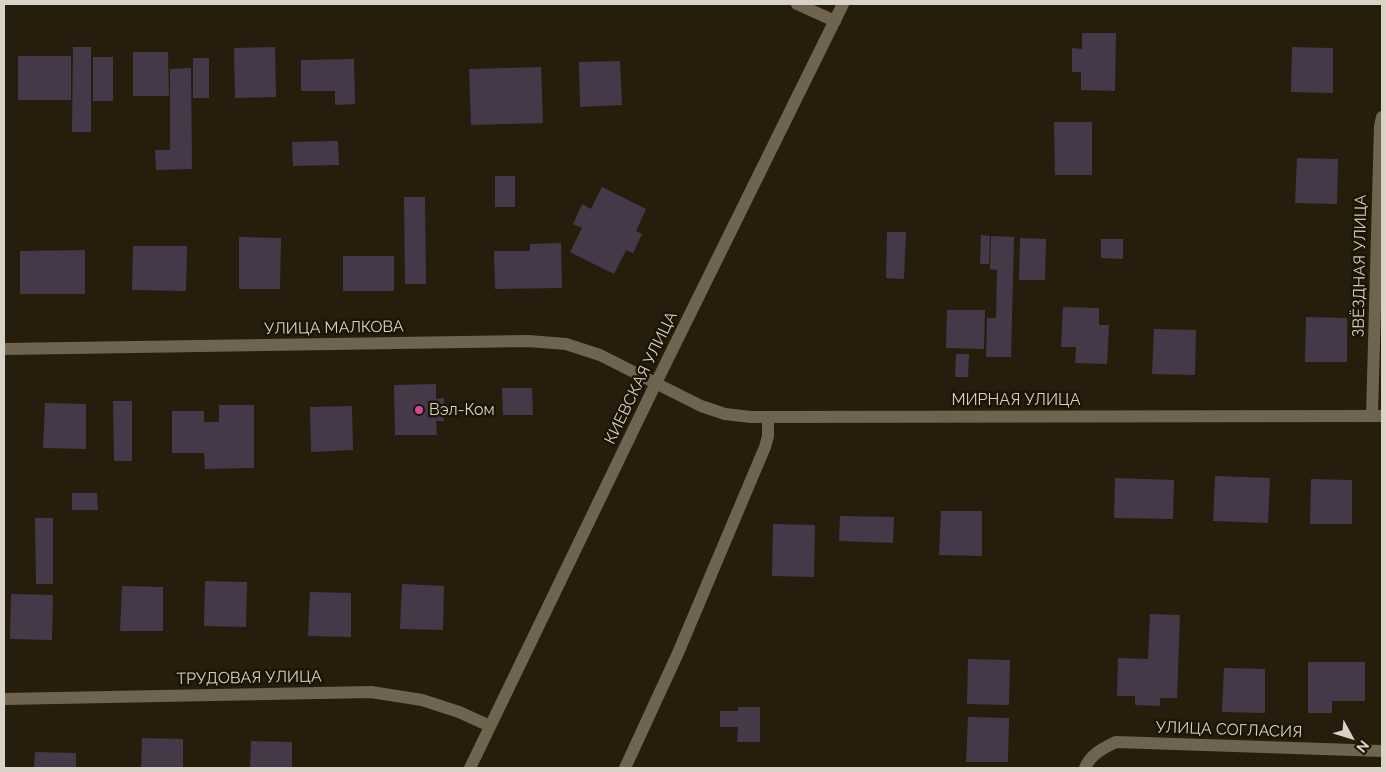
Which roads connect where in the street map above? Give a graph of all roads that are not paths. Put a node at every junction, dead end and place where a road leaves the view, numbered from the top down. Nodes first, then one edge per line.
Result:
1 (797, 4) edge
2 (843, 4) edge
3 (834, 21) junction
4 (1382, 117) edge
5 (4, 349) edge
6 (656, 383) junction
7 (1377, 416) edge
8 (768, 417) junction
9 (4, 699) edge
10 (490, 726) junction
11 (1382, 752) edge
12 (470, 768) edge
13 (625, 768) edge
14 (1085, 768) edge

1 - 3 street
2 - 3 street, КИЕВСКАЯ УЛИЦА
3 - 6 street, КИЕВСКАЯ УЛИЦА
4 - 7 street, ЗВЁЗДНАЯ УЛИЦА
5 - 6 street, УЛИЦА МАЛКОВА
6 - 8 street, МИРНАЯ УЛИЦА
6 - 10 street, КИЕВСКАЯ УЛИЦА
7 - 8 street, МИРНАЯ УЛИЦА
8 - 13 street
9 - 10 street, ТРУДОВАЯ УЛИЦА
10 - 12 street, КИЕВСКАЯ УЛИЦА
11 - 14 street, УЛИЦА СОГЛАСИЯ

